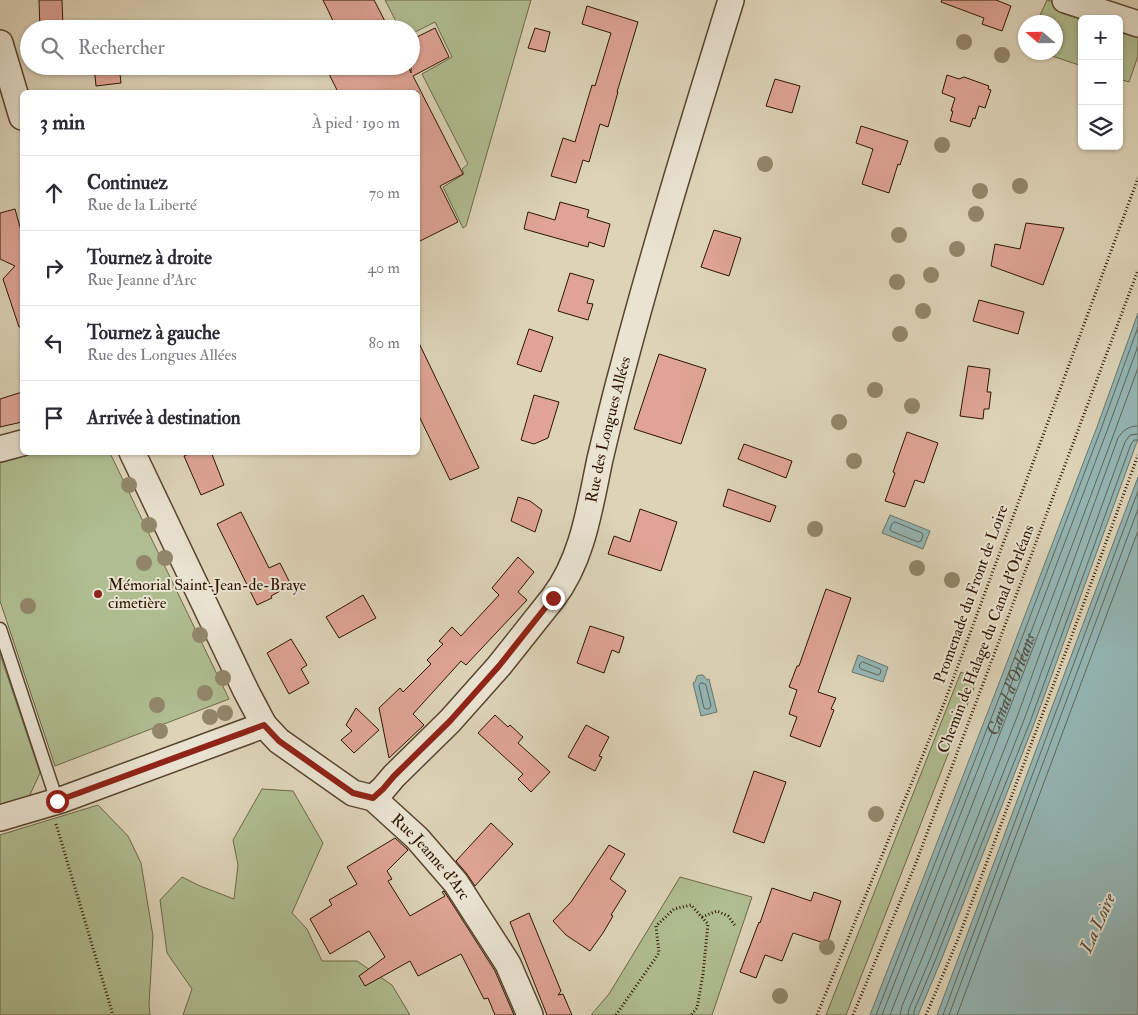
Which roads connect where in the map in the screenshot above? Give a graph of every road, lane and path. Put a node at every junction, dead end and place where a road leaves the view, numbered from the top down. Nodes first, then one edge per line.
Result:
1 (730, 0) edge
2 (1065, 0) edge
3 (1138, 24) edge
4 (0, 43) edge
5 (20, 110) edge
6 (1138, 178) edge
7 (1138, 270) edge
8 (20, 444) edge
9 (0, 449) edge
10 (133, 455) edge
11 (1138, 455) edge
12 (4, 634) edge
13 (264, 725) junction
14 (373, 798) junction
15 (55, 809) junction
16 (0, 818) edge
17 (702, 917) junction
18 (736, 927) dead end
19 (113, 1015) edge
20 (530, 1015) edge
21 (616, 1015) edge
22 (691, 1015) edge
23 (818, 1015) edge
24 (853, 1015) edge
25 (926, 1015) edge

1 - 14 street, Rue des Longues Allées
2 - 3 street
4 - 5 street
6 - 23 path, Promenade du Front de Loire
7 - 24 path, Chemin de Halage du Canal d'Orléans
8 - 9 street
10 - 13 street, Rue Jeanne d'Arc
11 - 25 path
12 - 15 lane
13 - 14 street, Rue Jeanne d'Arc
13 - 15 street
14 - 20 street, Rue Jeanne d'Arc
15 - 16 street
15 - 19 path
17 - 18 path
17 - 21 path
17 - 22 path

